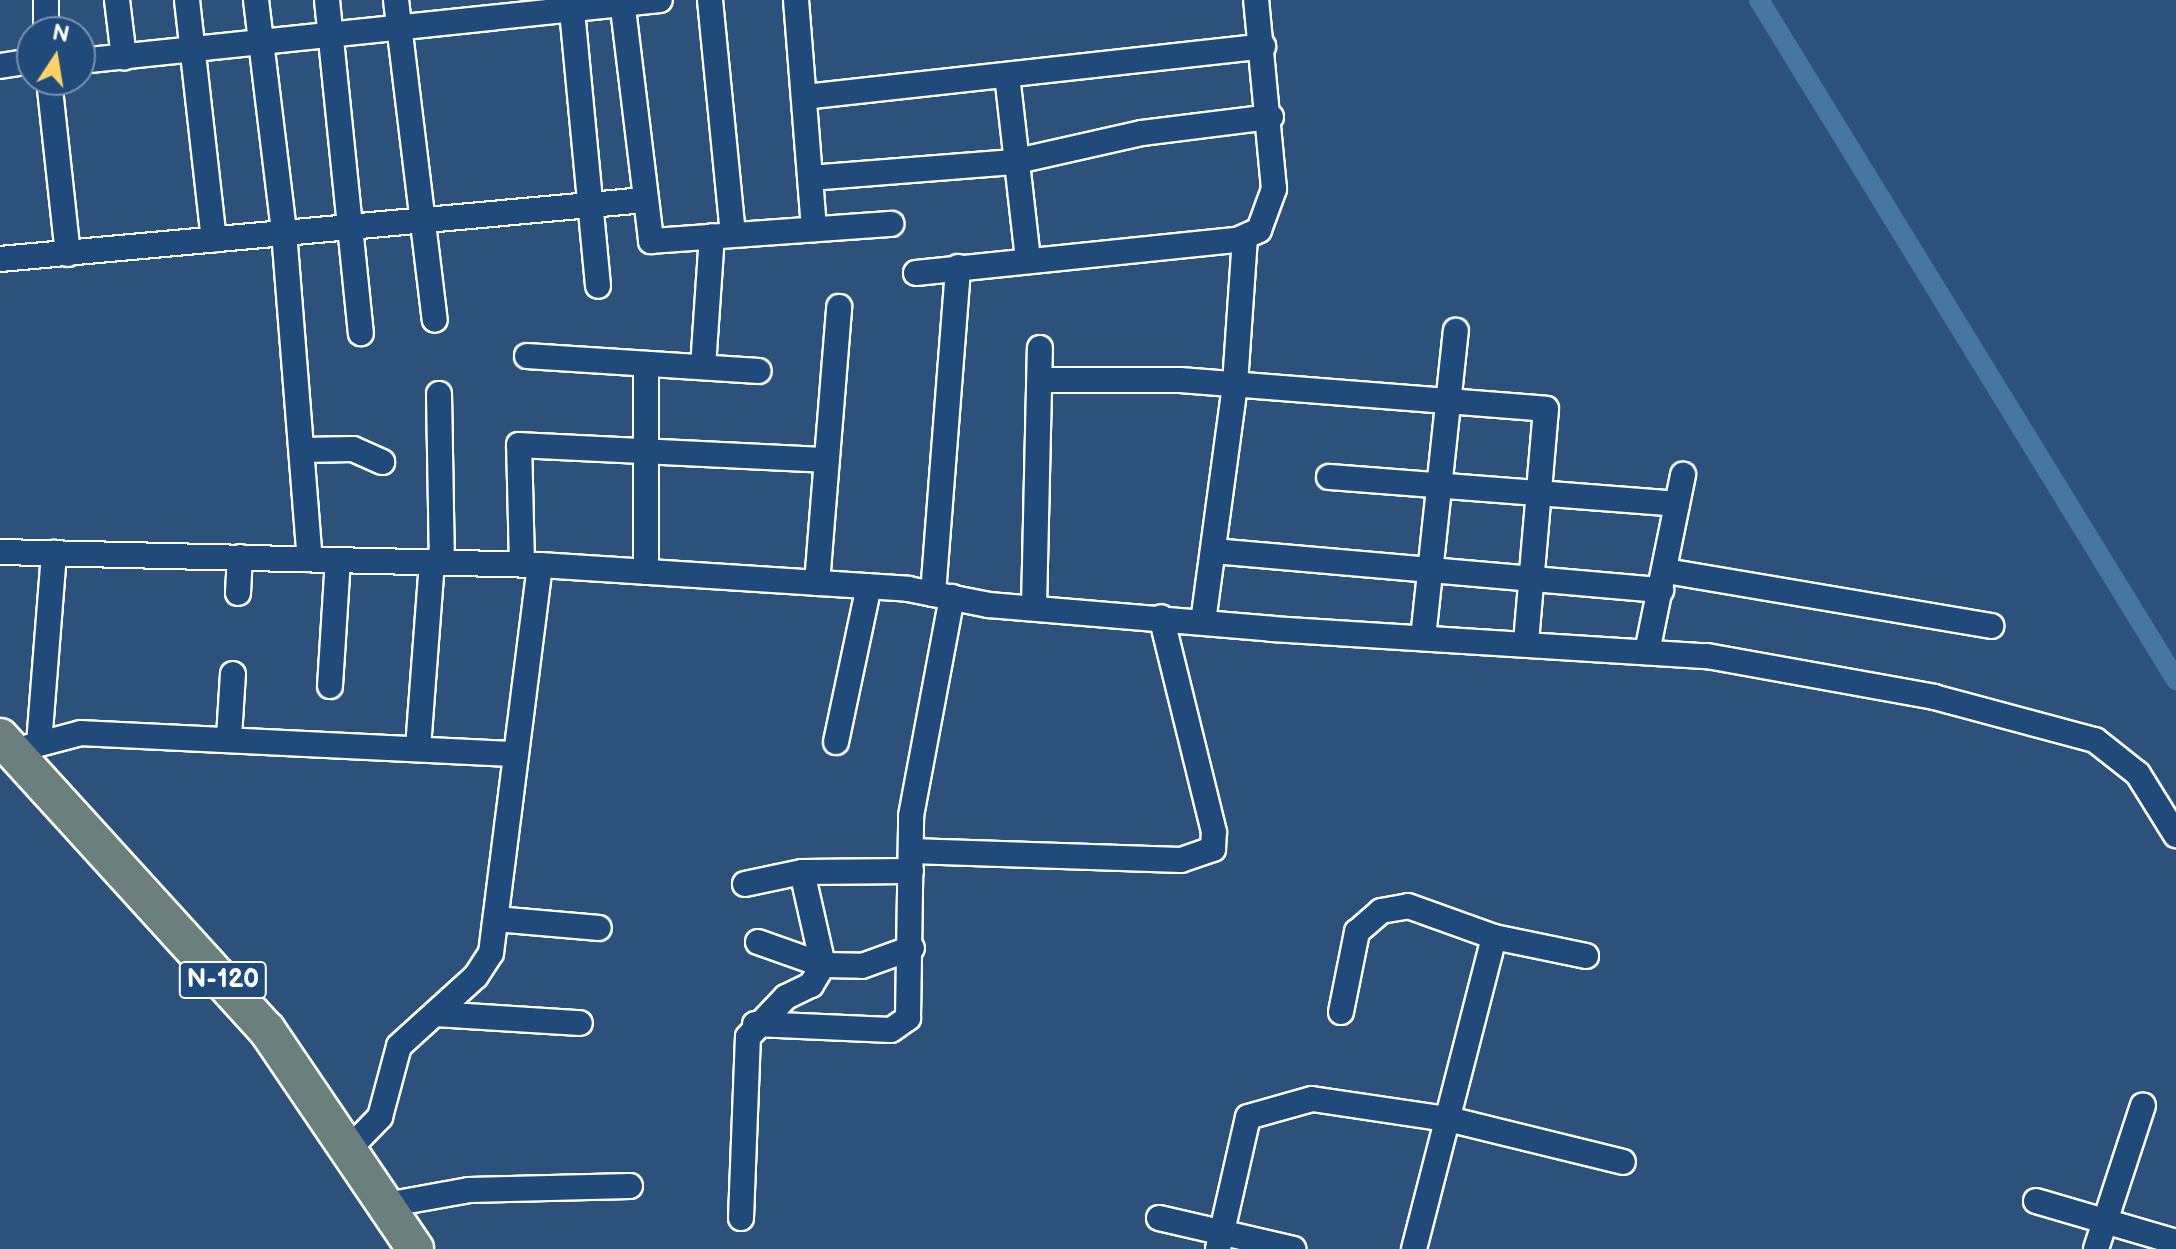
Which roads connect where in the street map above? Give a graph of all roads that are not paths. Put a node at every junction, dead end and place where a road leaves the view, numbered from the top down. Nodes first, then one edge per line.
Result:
1 (117, 0) edge
2 (187, 0) edge
3 (256, 0) edge
4 (327, 0) edge
5 (396, 0) edge
6 (660, 0) edge
7 (710, 0) edge
8 (796, 0) edge
9 (1256, 0) edge
10 (622, 3) edge
11 (572, 6) edge
12 (464, 12) edge
13 (399, 30) junction
14 (331, 37) junction
15 (261, 43) junction
16 (1263, 46) junction
17 (192, 50) junction
18 (124, 58) junction
19 (96, 60) edge
20 (1007, 75) junction
21 (51, 96) edge
22 (804, 97) junction
23 (1271, 117) junction
24 (1013, 162) junction
25 (810, 178) junction
26 (645, 200) junction
27 (591, 205) junction
28 (423, 219) junction
29 (891, 224) dead end
30 (351, 225) junction
31 (814, 229) junction
32 (284, 232) junction
33 (722, 235) junction
34 (1245, 237) junction
35 (214, 239) junction
36 (68, 254) junction
37 (0, 259) edge
38 (1028, 260) junction
39 (958, 267) junction
40 (916, 273) dead end
41 (598, 286) dead end
42 (839, 307) dead end
43 (435, 320) dead end
44 (1456, 331) dead end
45 (361, 333) dead end
46 (1040, 348) dead end
47 (527, 356) dead end
48 (646, 364) junction
49 (703, 367) junction
50 (759, 371) dead end
51 (1041, 380) junction
52 (1235, 384) junction
53 (439, 394) dead end
54 (1449, 399) junction
55 (302, 450) junction
56 (646, 451) junction
57 (827, 460) junction
58 (382, 462) dead end
59 (1683, 475) dead end
60 (1329, 477) dead end
61 (1439, 485) junction
62 (1539, 493) junction
63 (1677, 504) junction
64 (1214, 551) junction
65 (0, 552) edge
66 (54, 553) junction
67 (240, 557) junction
68 (310, 559) junction
69 (338, 560) junction
70 (437, 562) junction
71 (531, 565) junction
72 (1430, 570) junction
73 (646, 572) junction
74 (1531, 579) junction
75 (1664, 580) junction
76 (817, 583) junction
77 (869, 586) junction
78 (238, 593) dead end
79 (943, 596) junction
80 (1034, 608) junction
81 (1161, 617) junction
82 (1203, 622) junction
83 (1991, 626) dead end
84 (1423, 638) junction
85 (1526, 644) junction
86 (1647, 652) junction
87 (233, 674) dead end
88 (330, 686) dead end
89 (229, 737) junction
90 (836, 742) dead end
91 (17, 744) edge
92 (418, 748) junction
93 (514, 754) junction
94 (2176, 835) edge
95 (911, 861) junction
96 (802, 872) junction
97 (745, 884) dead end
98 (496, 919) junction
99 (599, 928) dead end
100 (1494, 937) junction
101 (758, 942) dead end
102 (912, 948) junction
103 (1586, 956) dead end
104 (823, 965) junction
105 (1341, 1012) dead end
106 (435, 1014) junction
107 (580, 1023) dead end
108 (755, 1024) junction
109 (2143, 1105) dead end
110 (1448, 1119) junction
111 (349, 1149) junction
112 (1623, 1162) dead end
113 (630, 1186) dead end
114 (2036, 1201) dead end
115 (386, 1205) junction
116 (741, 1218) dead end
117 (1159, 1218) dead end
118 (2106, 1221) junction
119 (1220, 1241) edge
120 (2176, 1242) edge
121 (415, 1249) edge
122 (1293, 1249) edge
123 (1414, 1249) edge
124 (2096, 1249) edge

1 - 18 street
2 - 17 street
3 - 15 street
4 - 14 street
5 - 13 street
6 - 10 street
7 - 33 street
8 - 22 street
9 - 16 street
10 - 11 street
10 - 26 street
11 - 12 street
11 - 27 street
12 - 13 street
13 - 14 street
13 - 28 street
14 - 15 street
14 - 30 street
15 - 17 street
15 - 32 street
16 - 20 street
16 - 23 street
17 - 18 street
17 - 35 street
18 - 19 street
20 - 22 street
20 - 24 street
21 - 36 street
22 - 25 street
23 - 24 street
23 - 34 street
24 - 25 street
24 - 38 street
25 - 31 street
26 - 27 street
26 - 33 street
27 - 28 street
27 - 41 street
28 - 30 street
28 - 43 street
29 - 31 street
30 - 32 street
30 - 45 street
31 - 33 street
32 - 35 street
32 - 55 street
33 - 49 street
34 - 38 street
34 - 52 street
35 - 36 street
36 - 37 street
38 - 39 street
39 - 40 street
39 - 79 street
42 - 57 street
44 - 54 street
46 - 51 street
47 - 48 street
48 - 49 street
48 - 56 street
49 - 50 street
51 - 52 street
51 - 80 street
52 - 54 street
52 - 64 street
53 - 70 street
54 - 61 street
54 - 62 street
55 - 58 street
55 - 68 street
56 - 57 street
56 - 71 street
56 - 73 street
57 - 76 street
59 - 63 street
60 - 61 street
61 - 62 street
61 - 72 street
62 - 63 street
62 - 74 street
63 - 75 street
64 - 72 street
64 - 82 street
65 - 66 street
66 - 67 street
66 - 91 street
67 - 68 street
67 - 78 street
68 - 69 street
69 - 70 street
69 - 88 street
70 - 71 street
70 - 92 street
71 - 73 street
71 - 93 street
72 - 74 street
72 - 84 street
73 - 76 street
74 - 75 street
74 - 85 street
75 - 83 street
75 - 86 street
76 - 77 street
77 - 79 street
77 - 90 street
79 - 80 street
79 - 95 street
80 - 81 street
81 - 82 street
81 - 95 street
82 - 84 street
84 - 85 street
85 - 86 street
86 - 94 street
87 - 89 street
89 - 91 street
89 - 92 street
91 - 111 highway, N-120
92 - 93 street
93 - 98 street
95 - 96 street
95 - 102 street
96 - 97 street
96 - 104 street
98 - 99 street
98 - 106 street
100 - 103 street
100 - 105 street
100 - 110 street
101 - 104 street
102 - 104 street
102 - 108 street
104 - 108 street
106 - 107 street
106 - 111 street
108 - 116 street
109 - 118 street
110 - 112 street
110 - 119 street
110 - 123 street
111 - 115 highway, N-120
113 - 115 street
114 - 118 street
115 - 121 highway, N-120
117 - 119 street
118 - 120 street
118 - 124 street
119 - 122 street

